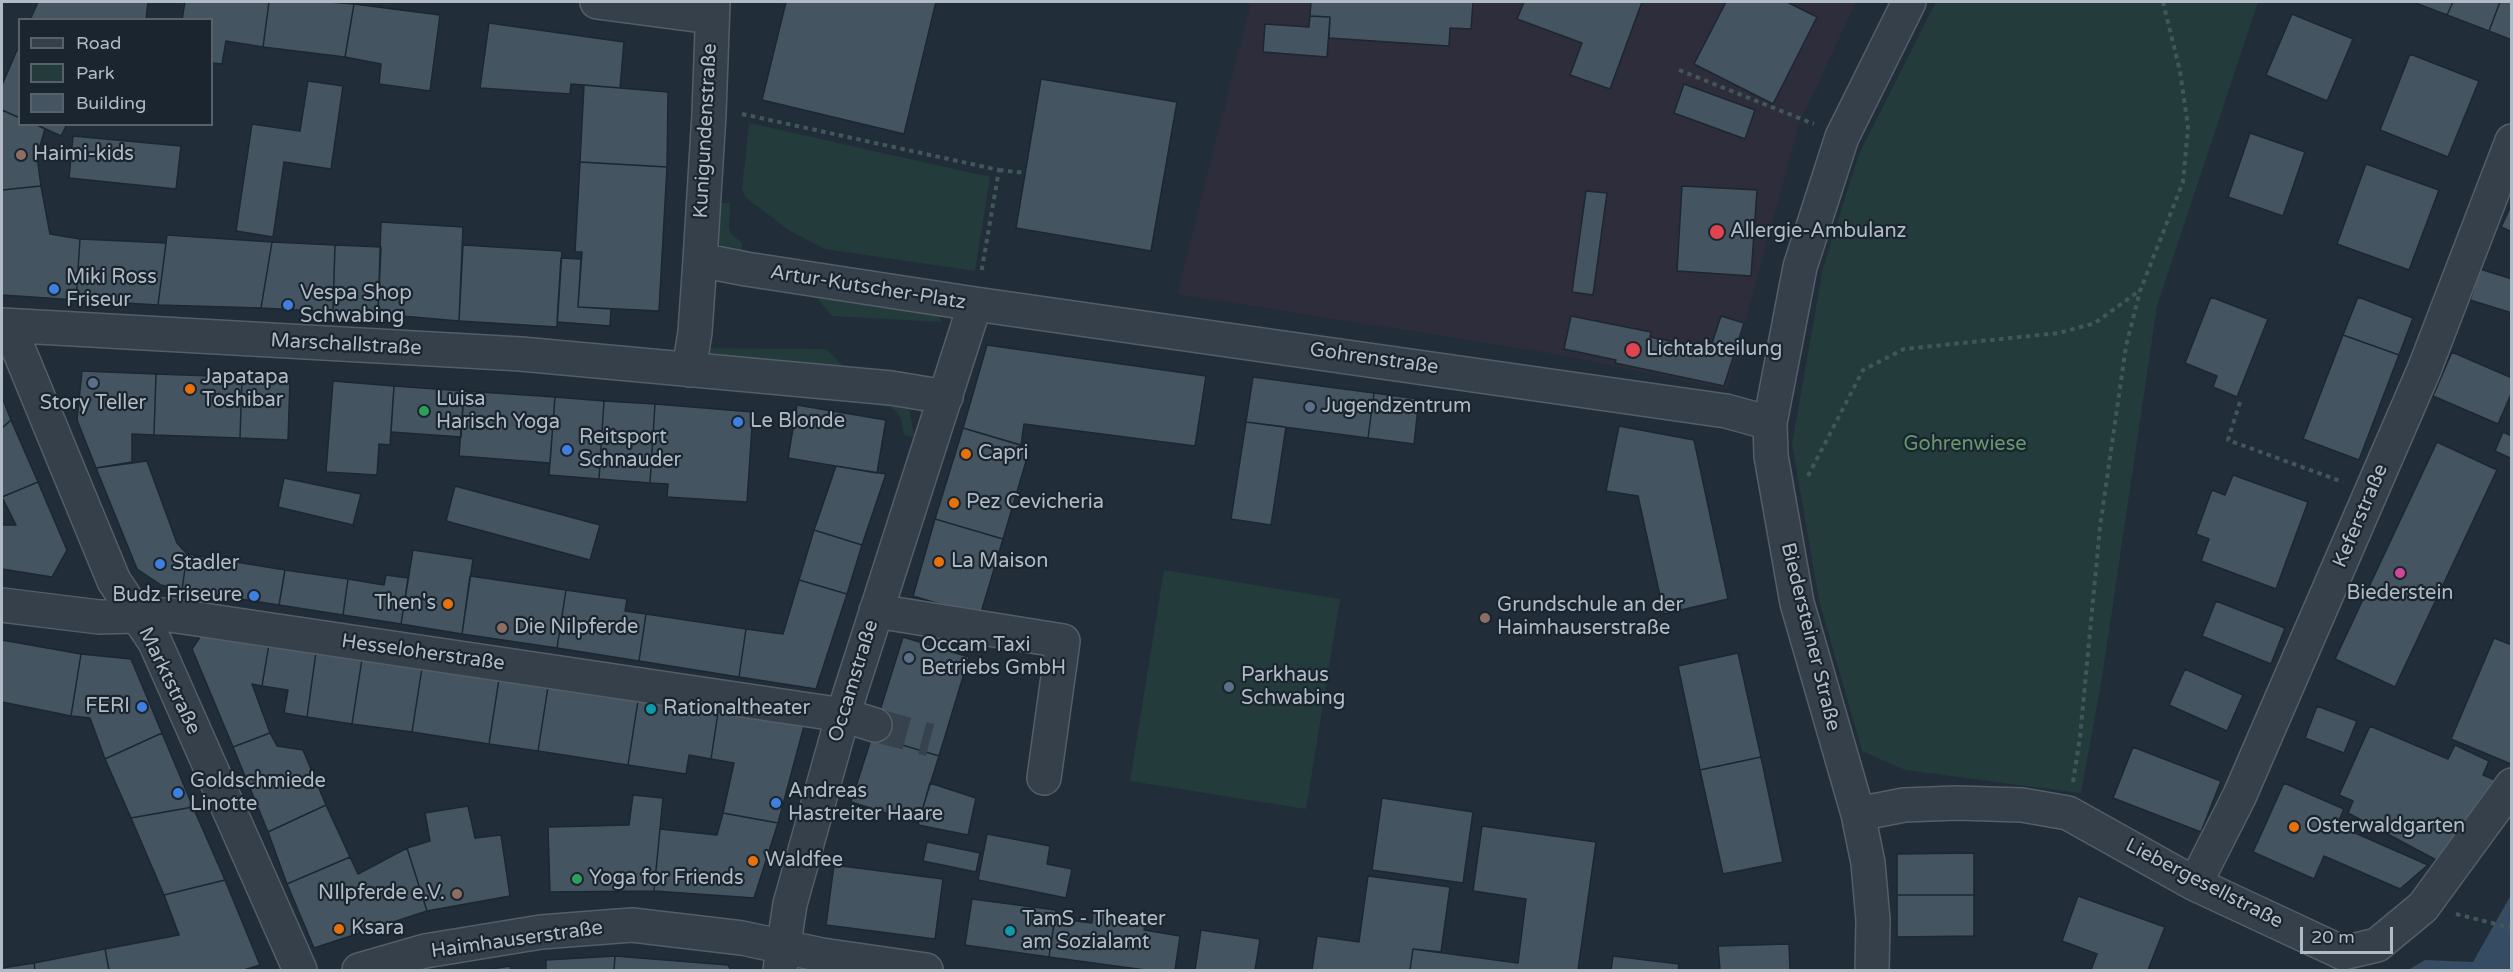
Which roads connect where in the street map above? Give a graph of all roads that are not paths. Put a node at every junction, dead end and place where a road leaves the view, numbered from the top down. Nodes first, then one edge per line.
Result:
1 (597, 2) edge
2 (1909, 2) edge
3 (712, 9) edge
4 (2511, 141) edge
5 (700, 260) junction
6 (978, 291) junction
7 (5, 326) edge
8 (689, 370) junction
9 (946, 397) junction
10 (1770, 423) junction
11 (2, 605) edge
12 (876, 611) junction
13 (136, 614) junction
14 (843, 715) junction
15 (875, 725) tunnel mouth
16 (1044, 778) dead end
17 (2511, 785) edge
18 (1858, 814) junction
19 (2195, 884) junction
20 (782, 958) edge
21 (300, 970) edge
22 (359, 970) edge
23 (926, 970) edge
24 (1872, 970) edge

1 - 3 street
2 - 10 street, Biedersteiner Straße
3 - 5 street, Kunigundenstraße
4 - 19 street, Keferstraße
5 - 6 street, Artur-Kutscher-Platz
5 - 8 street
6 - 9 street, Artur-Kutscher-Platz
6 - 10 street, Gohrenstraße
7 - 8 street, Marschallstraße
7 - 13 street, Marktstraße
8 - 9 street
9 - 12 street, Occamstraße
10 - 18 street, Biedersteiner Straße
11 - 13 street, Hesseloherstraße
12 - 14 street, Occamstraße
12 - 16 street
13 - 14 street, Hesseloherstraße
13 - 21 street, Marktstraße
14 - 15 street, Hesseloherstraße
14 - 20 street, Occamstraße
17 - 19 street, Liebergesellstraße
18 - 19 street, Liebergesellstraße
18 - 24 street, Biedersteiner Straße
20 - 22 street, Haimhauserstraße
20 - 23 street, Haimhauserstraße

